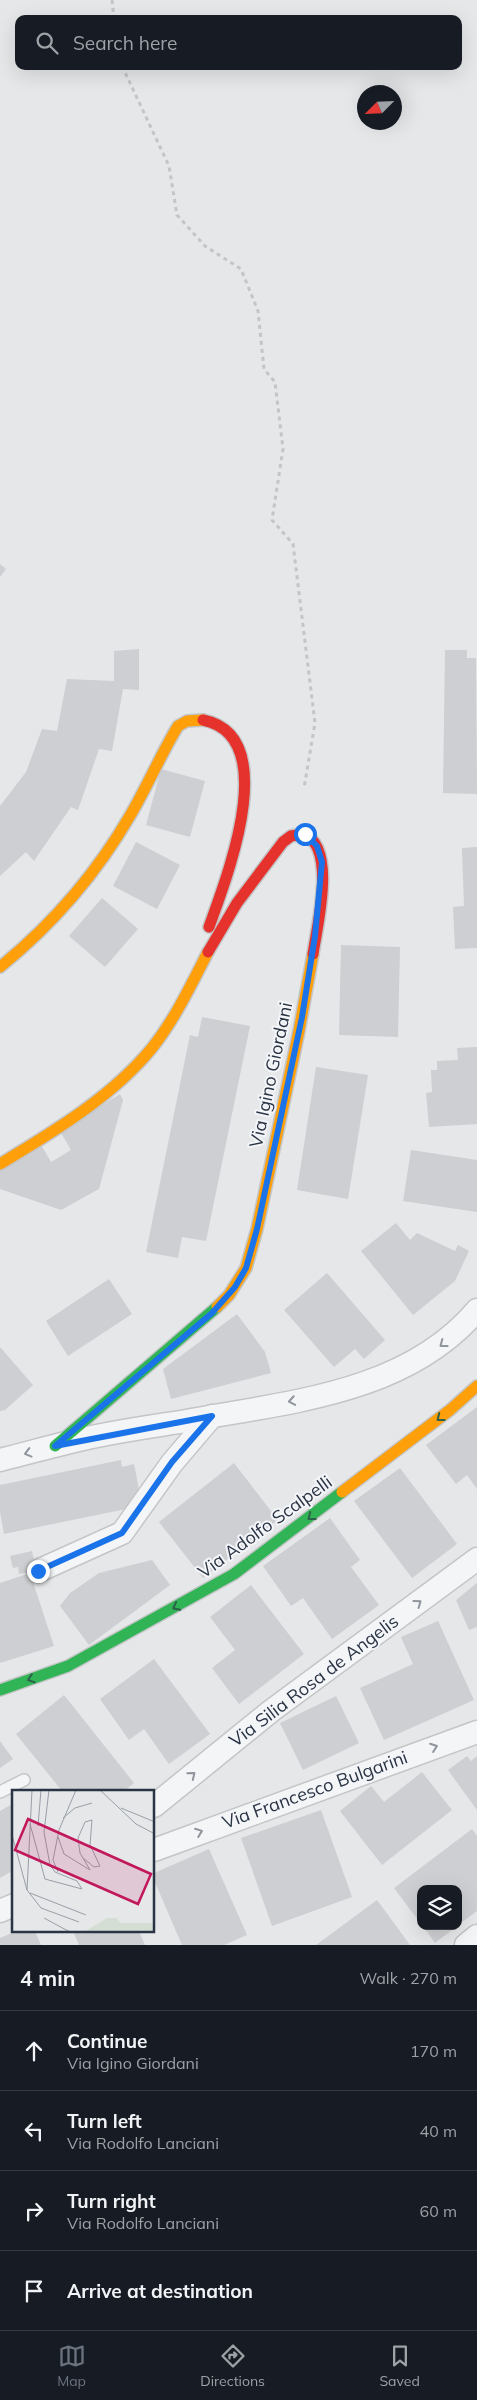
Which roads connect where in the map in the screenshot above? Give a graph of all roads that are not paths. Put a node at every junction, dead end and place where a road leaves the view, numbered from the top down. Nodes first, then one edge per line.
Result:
1 (0, 967) edge
2 (186, 990) junction
3 (0, 1164) edge
4 (477, 1310) edge
5 (477, 1386) edge
6 (212, 1416) junction
7 (55, 1446) junction
8 (0, 1460) edge
9 (477, 1559) edge
10 (38, 1571) dead end
11 (0, 1690) edge
12 (477, 1732) edge
13 (24, 1780) dead end
14 (0, 1792) edge
15 (155, 1805) edge
16 (155, 1850) edge
17 (12, 1906) edge
18 (0, 1911) edge
19 (477, 1936) edge
20 (466, 1945) edge

1 - 2 street, Via Igino Giordani
2 - 3 street, Via Igino Giordani
2 - 7 street, Via Igino Giordani
4 -> 6 street
5 -> 11 street, Via Adolfo Scalpelli
6 - 7 street
6 - 10 street
7 -> 8 street
15 -> 9 street, Via Silia Rosa de Angelis
16 -> 12 street, Via Francesco Bulgarini
13 - 14 lane
17 - 18 street
19 - 20 street

